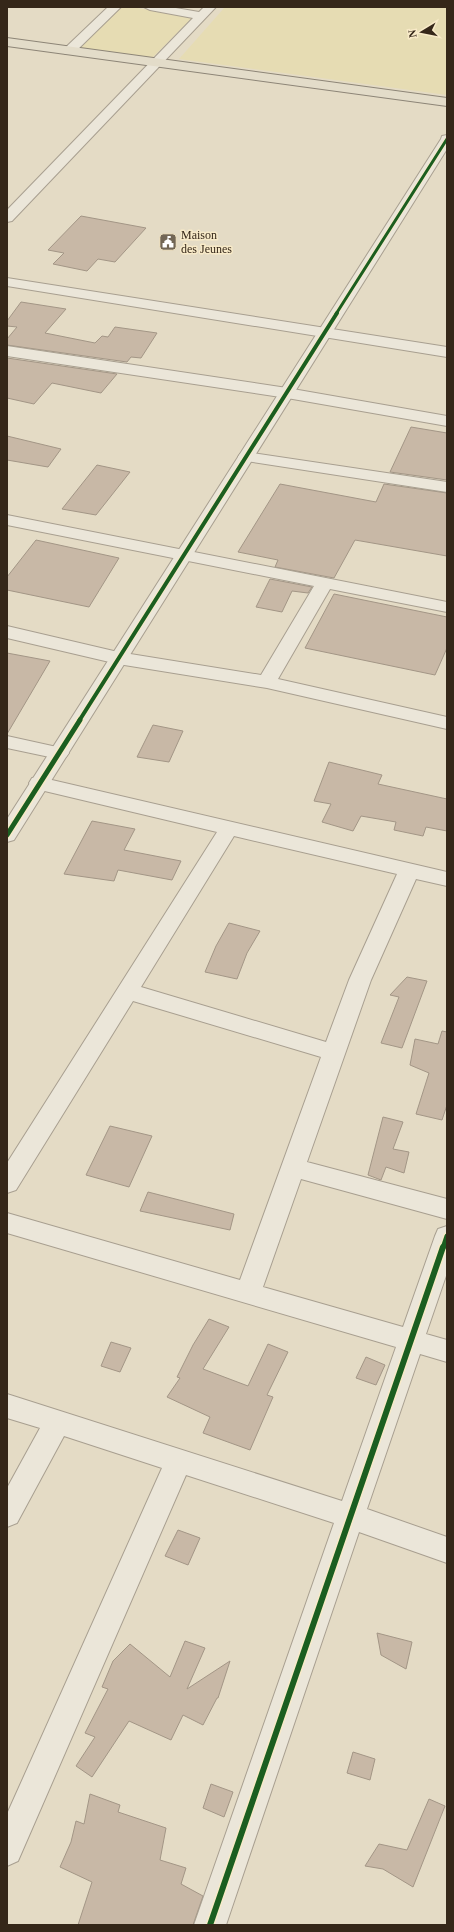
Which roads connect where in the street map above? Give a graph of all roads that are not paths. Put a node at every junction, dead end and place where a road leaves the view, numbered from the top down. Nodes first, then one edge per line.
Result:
1 (115, 7) edge
2 (150, 7) edge
3 (206, 11) edge
4 (7, 42) edge
5 (69, 51) junction
6 (158, 63) junction
7 (447, 102) edge
8 (447, 139) edge
9 (7, 218) edge
10 (7, 282) edge
11 (325, 332) junction
12 (7, 351) edge
13 (447, 352) edge
14 (286, 393) junction
15 (447, 421) edge
16 (246, 457) junction
17 (447, 487) edge
18 (7, 520) edge
19 (184, 554) junction
20 (325, 583) junction
21 (447, 607) edge
22 (7, 632) edge
23 (118, 658) junction
24 (267, 682) junction
25 (447, 723) edge
26 (7, 742) edge
27 (59, 753) junction
28 (40, 784) junction
29 (229, 828) junction
30 (7, 835) edge
31 (408, 870) junction
32 (447, 879) edge
33 (127, 992) junction
34 (334, 1053) junction
35 (293, 1168) junction
36 (7, 1183) edge
37 (447, 1209) edge
38 (7, 1223) edge
39 (447, 1236) edge
40 (248, 1293) junction
41 (412, 1340) junction
42 (447, 1351) edge
43 (7, 1406) edge
44 (58, 1422) junction
45 (179, 1461) junction
46 (7, 1514) edge
47 (351, 1516) junction
48 (447, 1550) edge
49 (10, 1837) edge
50 (210, 1925) edge

1 - 5 street
2 - 3 street
3 - 6 street
4 - 5 main road
5 - 6 main road
6 - 7 main road
6 - 9 street
8 - 11 street
10 - 11 street
11 - 13 street
11 - 14 street
12 - 14 street
14 - 15 street
14 - 16 street
16 - 17 street
16 - 19 street
18 - 19 street
19 - 20 street
19 - 23 street
20 - 21 street
20 - 24 street
22 - 23 street
23 - 24 street
23 - 27 street
24 - 25 street
26 - 27 street
27 - 28 street
28 - 29 street
28 - 30 street
29 - 31 street
29 - 33 street
31 - 32 street
31 - 34 street
33 - 34 street
33 - 36 street
34 - 35 street
35 - 37 street
35 - 40 street
38 - 40 street
39 - 41 street
40 - 41 street
41 - 42 street
41 - 47 street
43 - 44 street
44 - 45 street
44 - 46 street
45 - 47 street
45 - 49 street
47 - 48 street
47 - 50 street

